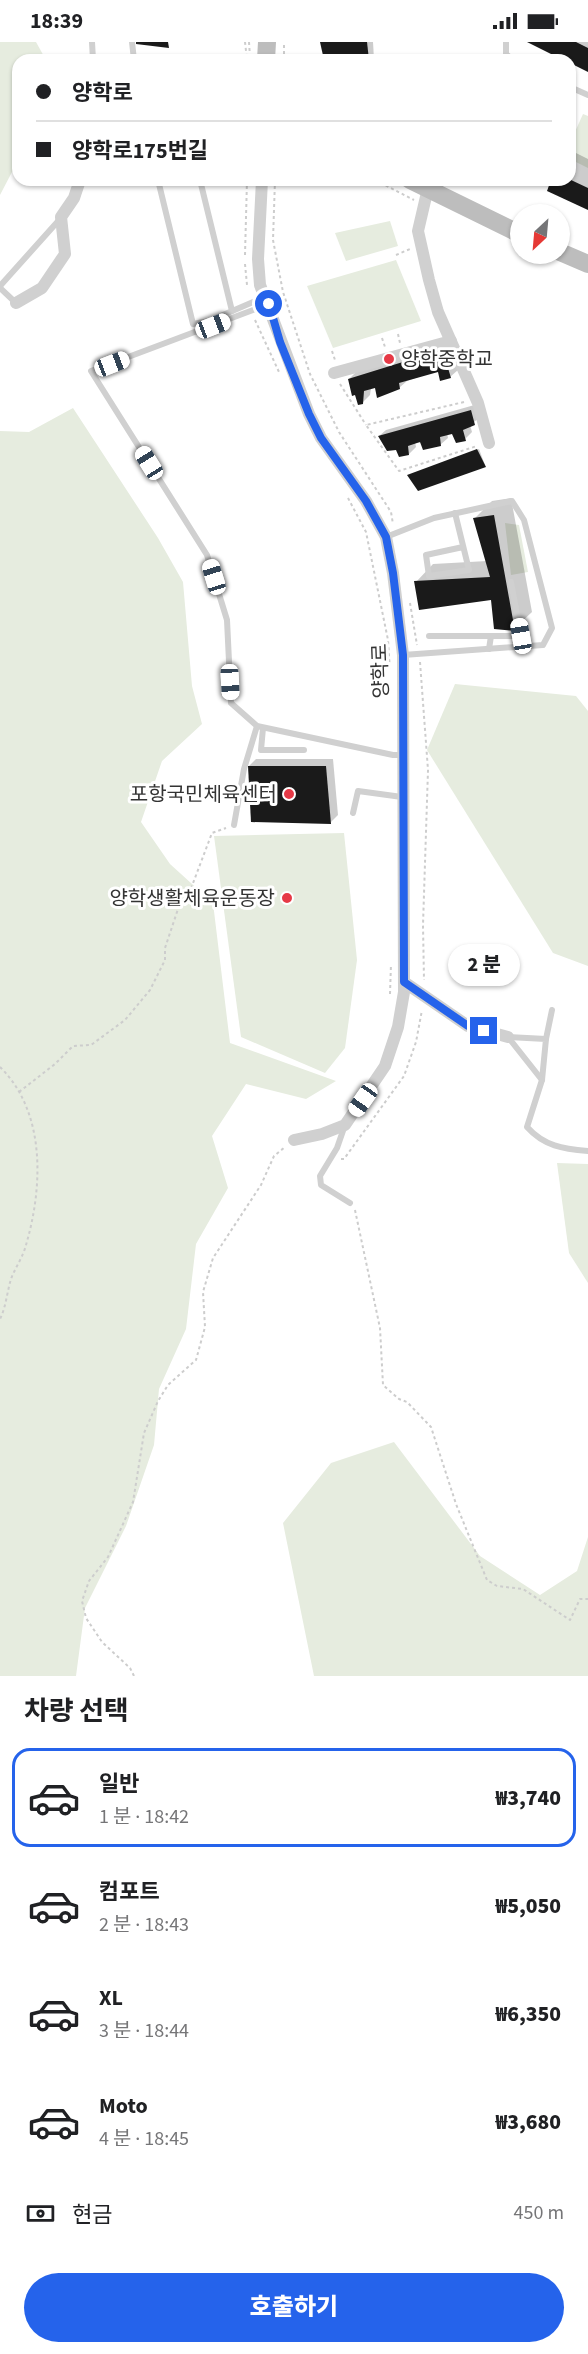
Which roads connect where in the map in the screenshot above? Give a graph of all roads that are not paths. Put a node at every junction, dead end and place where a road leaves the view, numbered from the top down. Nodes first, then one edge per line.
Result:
1 (78, 186) edge
2 (159, 186) edge
3 (201, 186) edge
4 (262, 186) edge
5 (405, 187) edge
6 (428, 188) junction
7 (61, 218) junction
8 (510, 229) edge
9 (570, 256) edge
10 (588, 264) edge
11 (0, 287) edge
12 (267, 300) junction
13 (16, 303) joint
14 (232, 311) junction
15 (451, 341) junction
16 (333, 373) road end
17 (489, 443) road end
18 (455, 513) junction
19 (390, 535) junction
20 (463, 547) junction
21 (511, 582) dead end
22 (429, 636) dead end
23 (491, 636) junction
24 (489, 649) junction
25 (403, 655) junction
26 (260, 727) junction
27 (304, 750) dead end
28 (404, 754) junction
29 (402, 797) junction
30 (353, 813) dead end
31 (234, 825) road end
32 (404, 982) junction
33 (552, 1010) dead end
34 (508, 1037) junction
35 (546, 1039) junction
36 (542, 1080) junction
37 (345, 1125) junction
38 (294, 1140) road end
39 (588, 1150) edge
40 (350, 1203) road end

1 - 7 street
2 - 14 lane
3 - 14 lane
4 - 12 street, 양학로
5 - 6 street
6 - 8 street
6 - 15 street
7 - 11 lane
7 - 13 street
9 - 10 street
11 - 13 lane
12 - 14 lane
12 - 19 street, 양학로
12 - 26 lane
15 - 16 street
15 - 17 street
18 - 19 lane
18 - 20 lane
18 - 24 lane
19 - 25 street, 양학로
20 - 20 lane
21 - 23 lane
22 - 23 lane
23 - 24 lane
24 - 25 lane
25 - 28 street, 양학로
26 - 27 lane
26 - 28 lane
26 - 31 lane
28 - 29 street, 양학로
29 - 30 lane
29 - 32 street, 양학로
32 - 34 street
32 - 37 street, 양학로
33 - 35 lane
34 - 35 lane
34 - 36 lane
35 - 36 lane
36 - 39 lane
37 - 38 street
37 - 40 lane

